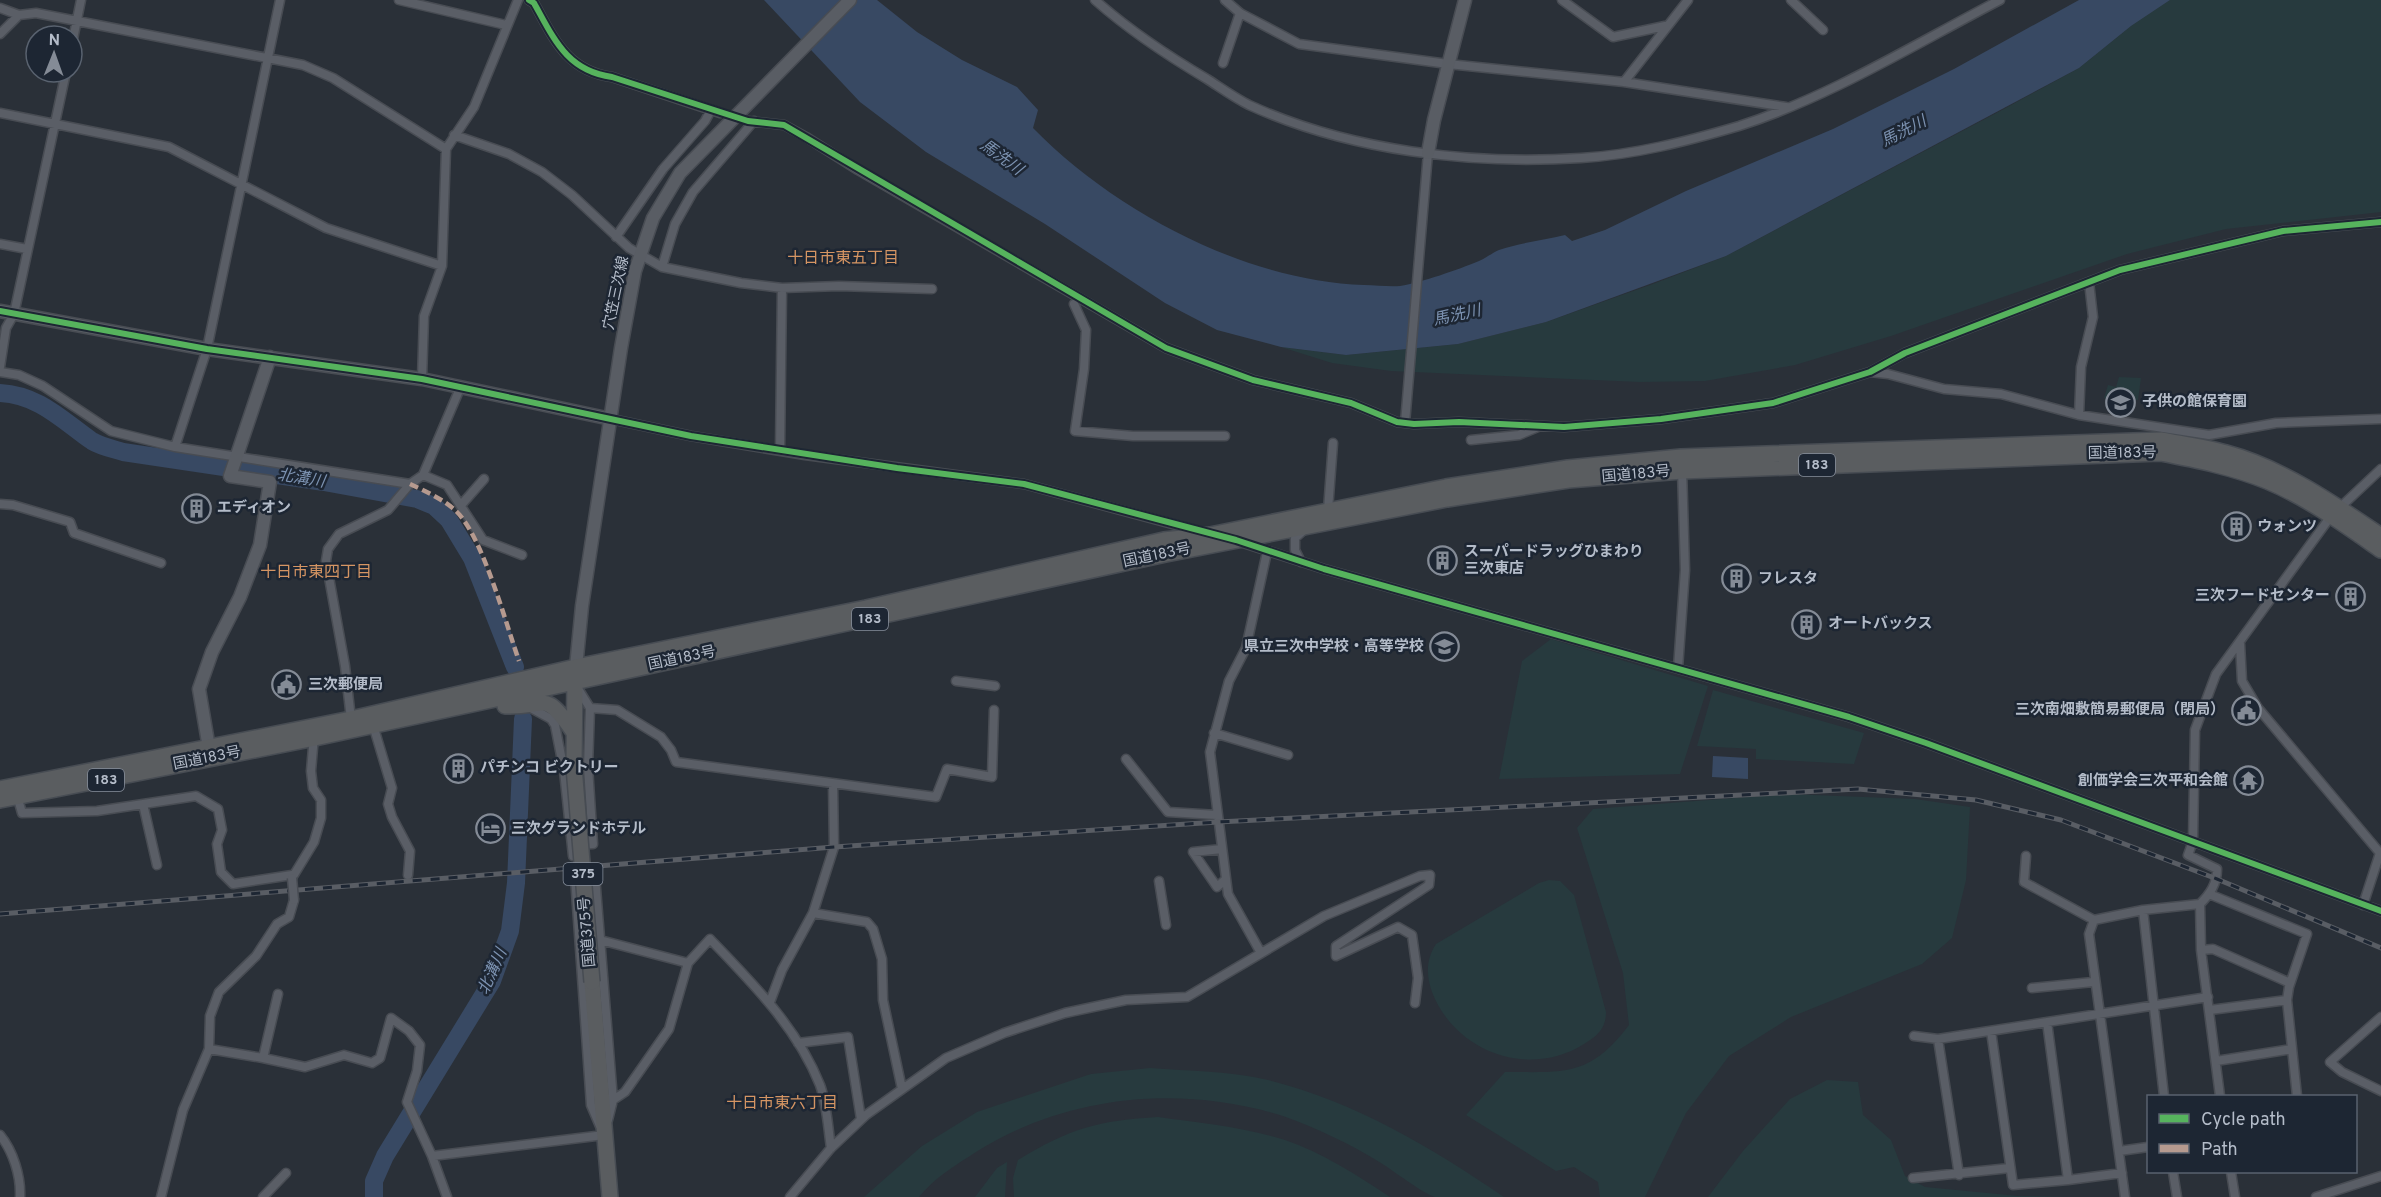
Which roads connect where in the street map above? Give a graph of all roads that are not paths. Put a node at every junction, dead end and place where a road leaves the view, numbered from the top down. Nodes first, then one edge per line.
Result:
1 (81, 0) edge
2 (280, 0) edge
3 (399, 0) edge
4 (518, 0) edge
5 (529, 0) edge
6 (850, 0) edge
7 (1095, 0) edge
8 (1225, 0) edge
9 (1465, 0) edge
10 (1562, 0) edge
11 (1688, 0) edge
12 (1791, 0) edge
13 (2000, 0) edge
14 (0, 8) edge
15 (1239, 13) junction
16 (19, 15) junction
17 (77, 20) junction
18 (76, 24) edge
19 (506, 26) junction
20 (1665, 26) junction
21 (1823, 30) dead end
22 (0, 33) edge
23 (268, 58) junction
24 (1223, 63) dead end
25 (1448, 64) junction
26 (1624, 82) junction
27 (64, 84) edge
28 (1787, 107) junction
29 (0, 113) edge
30 (55, 126) junction
31 (454, 135) junction
32 (446, 149) junction
33 (1428, 153) junction
34 (242, 182) junction
35 (2381, 222) edge
36 (616, 237) junction
37 (0, 244) edge
38 (27, 249) junction
39 (640, 257) junction
40 (442, 266) junction
41 (662, 267) junction
42 (2089, 282) junction
43 (782, 288) junction
44 (932, 289) dead end
45 (1074, 304) dead end
46 (0, 311) edge
47 (14, 314) junction
48 (207, 349) junction
49 (270, 357) junction
50 (0, 367) edge
51 (0, 372) edge
52 (1870, 372) junction
53 (422, 379) junction
54 (461, 386) junction
55 (2079, 415) junction
56 (611, 419) junction
57 (2381, 419) edge
58 (1405, 423) junction
59 (1541, 426) junction
60 (1225, 436) dead end
61 (1471, 440) dead end
62 (2162, 441) junction
63 (1333, 443) dead end
64 (175, 447) junction
65 (780, 450) junction
66 (238, 455) junction
67 (1681, 464) junction
68 (2381, 469) edge
69 (423, 475) junction
70 (484, 479) dead end
71 (410, 484) junction
72 (0, 504) edge
73 (462, 504) junction
74 (1328, 510) junction
75 (2336, 512) junction
76 (1157, 520) junction
77 (1309, 526) junction
78 (1210, 535) junction
79 (2381, 536) edge
80 (1236, 540) junction
81 (1153, 543) junction
82 (2381, 550) edge
83 (1267, 552) junction
84 (522, 555) dead end
85 (1301, 562) junction
86 (161, 563) dead end
87 (2240, 644) junction
88 (1678, 668) junction
89 (575, 675) junction
90 (956, 681) dead end
91 (995, 686) dead end
92 (475, 704) junction
93 (523, 704) junction
94 (590, 708) junction
95 (994, 710) dead end
96 (351, 719) junction
97 (373, 725) junction
98 (573, 731) junction
99 (313, 733) junction
100 (1214, 733) junction
101 (210, 752) junction
102 (1288, 755) dead end
103 (1126, 759) dead end
104 (833, 783) junction
105 (0, 789) edge
106 (18, 798) junction
107 (0, 800) edge
108 (142, 804) junction
109 (1217, 814) junction
110 (2193, 841) junction
111 (573, 845) junction
112 (1222, 849) junction
113 (573, 856) dead end
114 (2026, 856) dead end
115 (157, 865) dead end
116 (408, 875) dead end
117 (595, 876) dead end
118 (292, 877) junction
119 (575, 877) dead end
120 (1226, 879) junction
121 (1159, 881) dead end
122 (2209, 894) junction
123 (2200, 904) junction
124 (2363, 905) junction
125 (2143, 910) junction
126 (2381, 911) edge
127 (813, 913) junction
128 (2094, 921) junction
129 (1166, 925) dead end
130 (600, 940) junction
131 (2202, 950) junction
132 (1261, 953) junction
133 (688, 963) junction
134 (2093, 982) junction
135 (2290, 983) junction
136 (2032, 988) dead end
137 (278, 994) dead end
138 (2208, 998) junction
139 (2287, 1000) junction
140 (770, 1002) junction
141 (1415, 1003) dead end
142 (2153, 1005) junction
143 (2210, 1010) junction
144 (2098, 1015) junction
145 (2381, 1017) edge
146 (2047, 1022) junction
147 (1991, 1031) junction
148 (1914, 1036) dead end
149 (1938, 1039) junction
150 (798, 1043) junction
151 (209, 1049) junction
152 (2292, 1049) junction
153 (263, 1058) junction
154 (2216, 1061) junction
155 (902, 1089) junction
156 (2381, 1091) edge
157 (2164, 1095) edge
158 (2220, 1095) edge
159 (2297, 1095) edge
160 (613, 1100) junction
161 (861, 1119) junction
162 (0, 1135) edge
163 (604, 1135) junction
164 (2147, 1147) edge
165 (831, 1148) junction
166 (2119, 1151) junction
167 (432, 1156) junction
168 (2010, 1168) junction
169 (286, 1173) dead end
170 (2122, 1173) junction
171 (2174, 1173) edge
172 (2230, 1173) edge
173 (1959, 1175) junction
174 (2381, 1176) edge
175 (1913, 1178) dead end
176 (2068, 1180) junction
177 (20, 1197) edge
178 (161, 1197) edge
179 (263, 1197) edge
180 (447, 1197) edge
181 (610, 1197) edge
182 (790, 1197) edge
183 (2125, 1197) edge
184 (2177, 1197) edge
185 (2235, 1197) edge
186 (2316, 1197) edge

1 - 17 street
2 - 23 street
3 - 19 street
4 - 19 street
5 - 36 street
6 - 39 street, 穴笠三次線
7 - 33 street
8 - 15 street
9 - 25 street
10 - 20 street
11 - 20 street
12 - 21 street
13 - 28 street
14 - 16 street
15 - 24 street
15 - 25 street
16 - 17 street
16 - 22 street
17 - 18 street
17 - 23 street
19 - 31 street
20 - 26 street
23 - 32 street
23 - 34 street
25 - 26 street
25 - 33 street
26 - 28 street
27 - 30 street
28 - 33 street
29 - 30 street
30 - 34 street
30 - 38 street
31 - 32 street
31 - 36 street
32 - 40 street
33 - 58 street
34 - 40 street
34 - 48 street
35 - 42 street
36 - 39 street
37 - 38 street
38 - 47 street
39 - 41 street
39 - 56 street, 穴笠三次線
40 - 53 street
41 - 43 street
41 - 58 street
42 - 52 street
42 - 55 street
43 - 44 street
43 - 65 street
45 - 60 street
46 - 47 street
47 - 48 street
47 - 50 street
48 - 49 street
48 - 64 street
49 - 53 street
49 - 66 street
51 - 64 street
52 - 55 street
52 - 59 street
53 - 54 street
54 - 56 street
54 - 69 street
55 - 62 street
56 - 65 street
56 - 89 street, 穴笠三次線
57 - 62 street
58 - 59 street
59 - 61 street
62 - 67 highway, 国道183号 / 183
62 - 75 highway, 国道183号 / 183
63 - 74 street
64 - 66 street
65 - 76 street
66 - 71 street
66 - 101 street
67 - 74 highway, 国道183号 / 183
67 - 77 highway, 国道183号 / 183
67 - 88 street
68 - 75 street
69 - 71 street
69 - 73 street
70 - 73 street
71 - 96 street
72 - 86 street
73 - 84 street
74 - 78 highway, 国道183号 / 183
75 - 79 highway, 国道183号 / 183
75 - 82 highway, 国道183号 / 183
75 - 87 street
76 - 78 street
76 - 81 street
77 - 80 highway, 国道183号 / 183
77 - 85 street
78 - 80 street
78 - 81 highway, 国道183号 / 183
80 - 83 street
80 - 89 highway, 国道183号 / 183
81 - 89 highway, 国道183号 / 183
83 - 85 street
83 - 100 street
85 - 88 street
87 - 110 street
87 - 124 street
88 - 110 street
89 - 92 highway, 国道183号 / 183
89 - 94 street
89 - 96 highway, 国道183号 / 183
89 - 98 highway, 国道375号 / 375
90 - 91 street
92 - 93 highway
92 - 97 highway, 国道183号 / 183
93 - 98 highway
93 - 111 street
94 - 104 street
94 - 111 street
95 - 104 street
96 - 99 highway, 国道183号 / 183
97 - 99 highway, 国道183号 / 183
97 - 116 street
98 - 163 highway, 国道375号 / 375, bridge
99 - 101 highway, 国道183号 / 183
99 - 118 street
100 - 102 street
100 - 109 street
101 - 105 highway, 国道183号 / 183
101 - 106 highway, 国道183号 / 183
103 - 109 street
104 - 127 street
106 - 107 highway, 国道183号 / 183
106 - 108 street
108 - 115 street
108 - 118 street
109 - 112 street
110 - 122 street
110 - 124 street
111 - 113 street
112 - 120 street
112 - 120 street
114 - 128 street
117 - 130 street
118 - 151 street, bridge
119 - 163 street
120 - 132 street
121 - 129 street
122 - 123 street
122 - 135 street
123 - 125 street
123 - 131 street
124 - 126 street
125 - 128 street
125 - 142 street
127 - 140 street
127 - 155 street
128 - 134 street
130 - 133 street
130 - 160 street
131 - 135 street
131 - 138 street
132 - 141 street
132 - 155 street
133 - 140 street
133 - 160 street
134 - 136 street
134 - 144 street
135 - 139 street
137 - 153 street
138 - 142 street
138 - 143 street
139 - 143 street
139 - 152 street
140 - 150 street
142 - 144 street
142 - 157 street
143 - 154 street
144 - 146 street
144 - 166 street
145 - 156 street
146 - 147 street
146 - 176 street
147 - 149 street
147 - 168 street
148 - 149 street
149 - 173 street
150 - 161 street
150 - 165 street
151 - 153 street
151 - 178 street
152 - 154 street
152 - 159 street
153 - 167 street
154 - 158 street
155 - 161 street
160 - 163 street
161 - 165 street
162 - 177 street
163 - 167 street
163 - 181 highway, 国道375号 / 375
164 - 166 street
165 - 182 street
166 - 170 street
167 - 180 street
168 - 173 street
168 - 176 street
169 - 179 street
170 - 176 street
170 - 183 street
171 - 184 street
172 - 185 street
173 - 175 street
174 - 186 street

